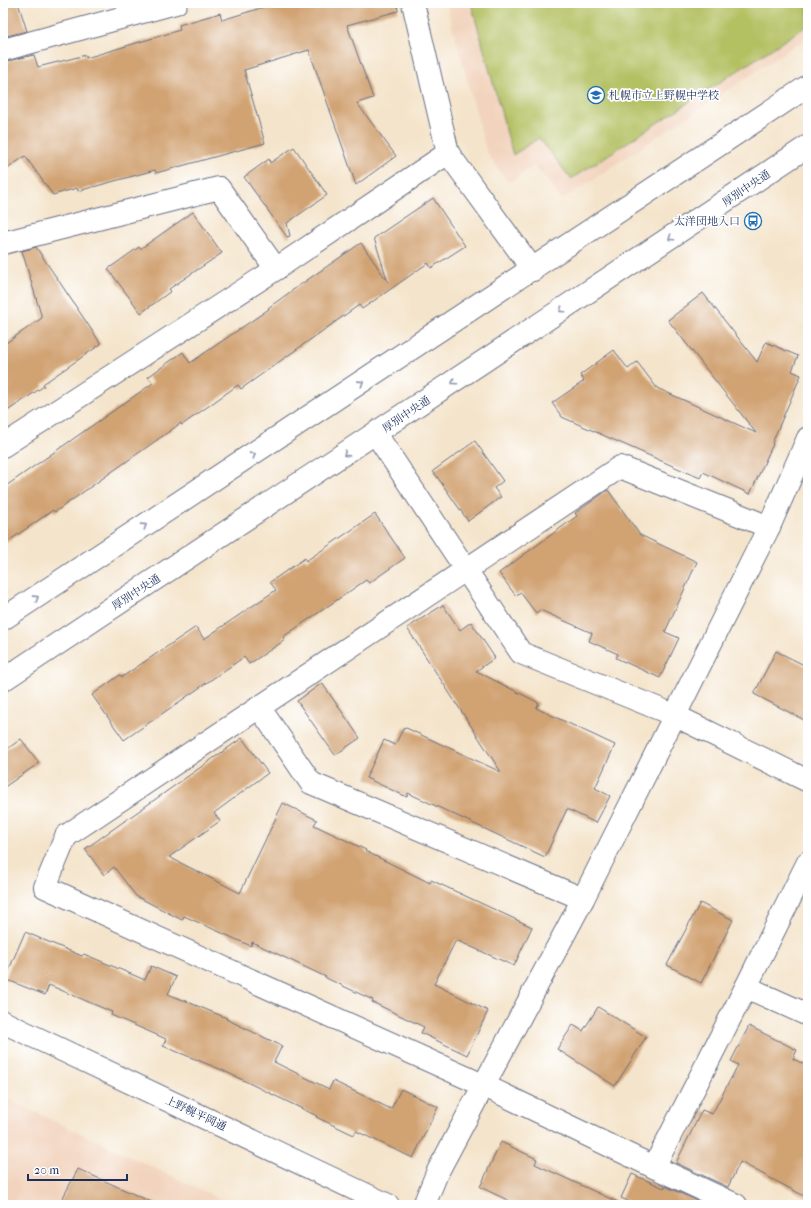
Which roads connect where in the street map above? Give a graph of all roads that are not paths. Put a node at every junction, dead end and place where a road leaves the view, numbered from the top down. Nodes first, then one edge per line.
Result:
1 (176, 3) edge
2 (413, 3) edge
3 (3, 50) edge
4 (808, 86) edge
5 (808, 146) edge
6 (448, 153) junction
7 (3, 243) edge
8 (276, 269) junction
9 (533, 270) junction
10 (376, 434) junction
11 (808, 438) edge
12 (3, 446) edge
13 (768, 527) junction
14 (466, 569) junction
15 (3, 619) edge
16 (3, 680) edge
17 (259, 707) junction
18 (674, 715) junction
19 (808, 781) edge
20 (808, 862) edge
21 (583, 899) junction
22 (746, 987) junction
23 (808, 1015) edge
24 (3, 1022) edge
25 (485, 1086) junction
26 (654, 1167) junction
27 (388, 1205) edge
28 (424, 1205) edge
29 (736, 1205) edge

1 - 3 street
2 - 6 street
4 - 9 street
5 -> 10 street, 厚別中央通
6 - 8 street
6 - 9 street
7 - 8 street
8 - 12 street
15 -> 9 street
10 - 14 street
10 -> 16 street, 厚別中央通
11 - 13 street
13 - 14 street
13 - 18 street
14 - 17 street
14 - 18 street
17 - 21 street
17 - 25 street
18 - 19 street
18 - 21 street
20 - 22 street
21 - 25 street
22 - 23 street
22 - 26 street
24 - 27 street, 上野幌平岡通
25 - 26 street
25 - 28 street
26 - 29 street

